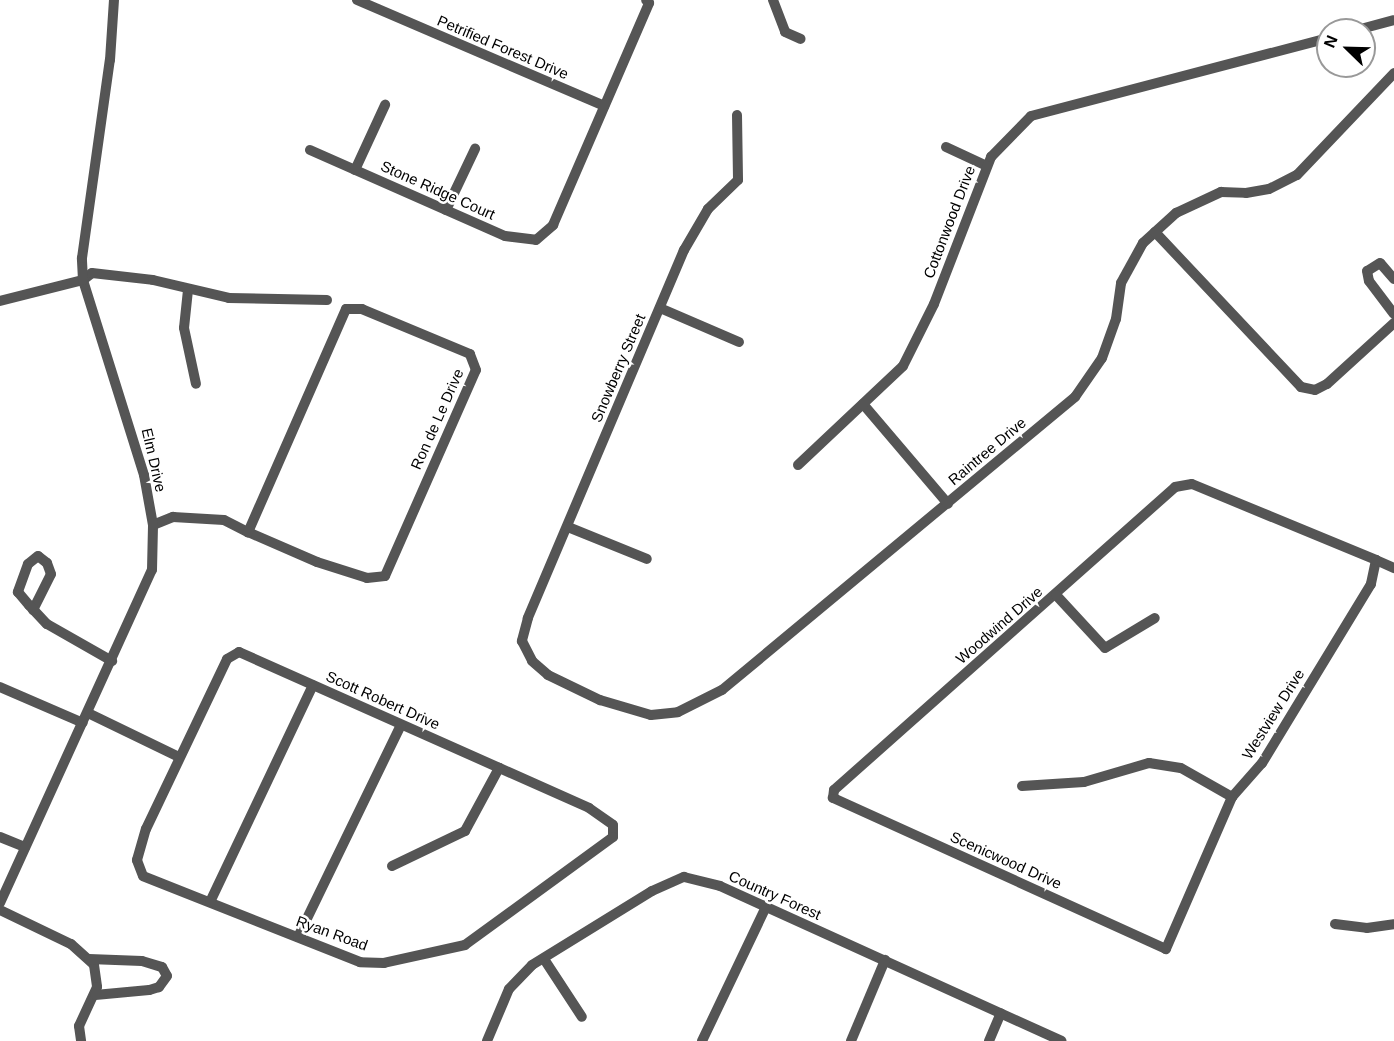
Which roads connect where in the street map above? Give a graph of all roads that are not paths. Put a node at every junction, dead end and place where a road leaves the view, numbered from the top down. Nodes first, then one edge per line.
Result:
1 (114, 0) edge
2 (357, 0) edge
3 (646, 0) edge
4 (773, 0) edge
5 (1394, 20) edge
6 (1376, 25) edge
7 (801, 39) dead end
8 (1316, 41) edge
9 (1394, 73) edge
10 (385, 105) dead end
11 (604, 106) junction
12 (737, 115) dead end
13 (946, 147) dead end
14 (475, 149) dead end
15 (310, 150) dead end
16 (987, 166) junction
17 (355, 170) junction
18 (446, 210) junction
19 (1155, 232) junction
20 (1394, 279) edge
21 (83, 280) junction
22 (188, 290) junction
23 (327, 300) dead end
24 (0, 301) edge
25 (660, 308) junction
26 (1394, 314) edge
27 (1394, 323) edge
28 (739, 342) dead end
29 (196, 384) dead end
30 (863, 404) junction
31 (798, 465) dead end
32 (948, 504) junction
33 (153, 525) junction
34 (568, 527) junction
35 (248, 532) junction
36 (647, 559) dead end
37 (1376, 560) junction
38 (1394, 568) edge
39 (1056, 595) junction
40 (33, 610) dead end
41 (1155, 618) dead end
42 (522, 641) joint
43 (112, 661) junction
44 (313, 685) junction
45 (0, 687) edge
46 (88, 713) junction
47 (82, 723) junction
48 (401, 724) junction
49 (179, 757) junction
50 (499, 768) junction
51 (1022, 786) dead end
52 (1232, 797) junction
53 (833, 798) joint
54 (0, 837) edge
55 (613, 837) joint
56 (25, 847) junction
57 (392, 866) dead end
58 (1, 899) edge
59 (210, 902) junction
60 (766, 907) junction
61 (0, 910) edge
62 (1335, 924) dead end
63 (1394, 924) edge
64 (298, 938) junction
65 (1166, 949) joint
66 (89, 959) junction
67 (544, 959) junction
68 (885, 960) junction
69 (95, 995) junction
70 (1001, 1013) junction
71 (582, 1017) dead end
72 (81, 1041) edge
73 (487, 1041) edge
74 (702, 1041) edge
75 (851, 1041) edge
76 (989, 1041) edge
77 (1062, 1041) edge

1 - 21 street, Elm Drive
2 - 11 street, Petrified Forest Drive
3 - 11 street
4 - 7 street
5 - 6 street
8 - 16 street, Cottonwood Drive
9 - 19 street, Raintree Drive
10 - 17 street
11 - 18 street, Stone Ridge Court
12 - 25 street, Snowberry Street
13 - 16 street
14 - 18 street
15 - 17 street, Stone Ridge Court
16 - 30 street, Cottonwood Drive
17 - 18 street, Stone Ridge Court
19 - 27 street
19 - 32 street, Raintree Drive
20 - 26 street
21 - 22 street
21 - 24 street
21 - 33 street, Elm Drive
22 - 23 street
22 - 29 street
25 - 28 street
25 - 34 street, Snowberry Street
30 - 31 street, Cottonwood Drive
30 - 32 street
32 - 42 street, Raintree Drive
33 - 35 street, Ron de Le Drive
33 - 43 street, Elm Drive
34 - 36 street
34 - 42 street, Snowberry Street
35 - 35 street, Ron de Le Drive
37 - 38 street
37 - 39 street, Woodwind Drive
37 - 52 street, Westview Drive
39 - 41 street
39 - 53 street, Woodwind Drive
40 - 43 street
43 - 46 street, Elm Drive
44 - 48 street, Scott Robert Drive
44 - 49 street, Scott Robert Drive
44 - 59 street
45 - 47 street
46 - 47 street, Elm Drive
46 - 49 street
47 - 56 street, Elm Drive
48 - 50 street, Scott Robert Drive
48 - 64 street
49 - 59 street, Ryan Road
50 - 55 street, Scott Robert Drive
50 - 57 street
51 - 52 street
52 - 65 street, Westview Drive
53 - 65 street, Scenicwood Drive
54 - 56 street
55 - 64 street, Ryan Road
56 - 58 street, Elm Drive
59 - 64 street, Ryan Road
60 - 67 street, Country Forest
60 - 68 street, Country Forest
60 - 74 street
61 - 66 street
62 - 63 street
66 - 69 street
66 - 69 street
67 - 71 street
67 - 73 street, Country Forest
68 - 70 street, Country Forest
68 - 75 street
69 - 72 street
70 - 76 street
70 - 77 street, Country Forest

